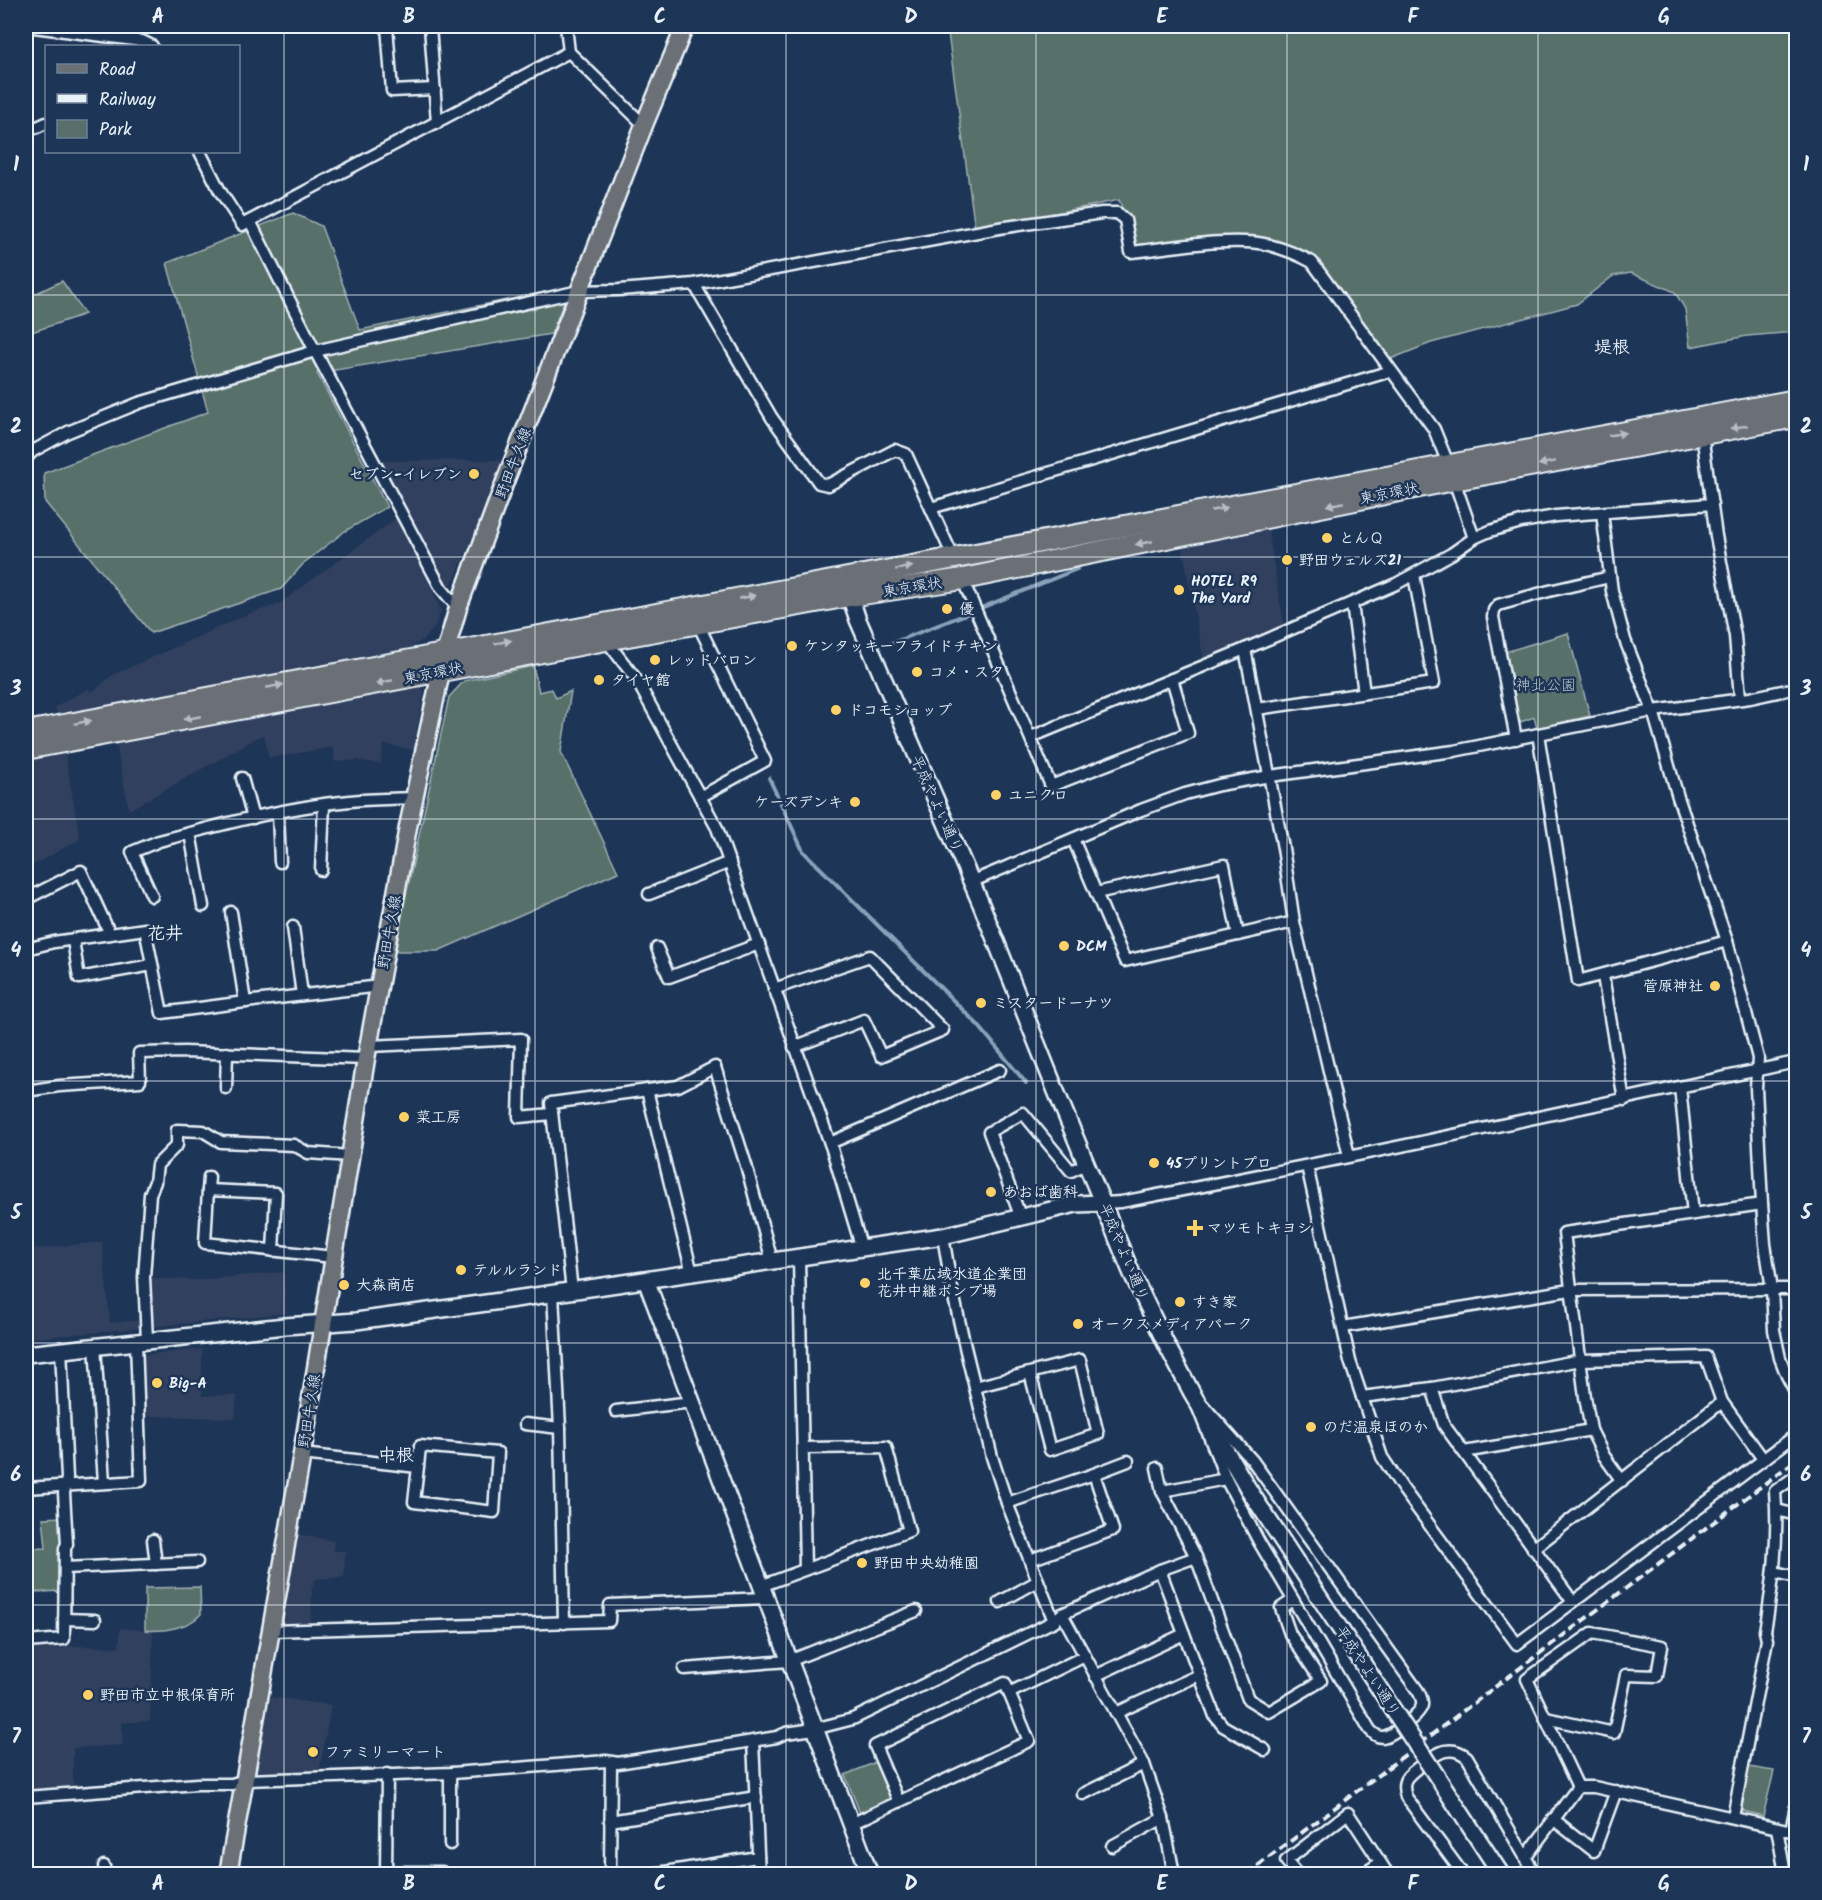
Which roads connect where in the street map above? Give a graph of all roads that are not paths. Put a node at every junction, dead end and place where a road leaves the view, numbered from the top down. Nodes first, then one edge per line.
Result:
1 (26, 26) edge
2 (387, 26) edge
3 (430, 26) edge
4 (566, 26) edge
5 (685, 26) edge
6 (150, 45) edge
7 (569, 52) junction
8 (435, 89) junction
9 (45, 123) edge
10 (437, 123) junction
11 (644, 125) junction
12 (26, 132) edge
13 (201, 153) edge
14 (250, 221) junction
15 (694, 284) junction
16 (579, 291) junction
17 (315, 351) junction
18 (1391, 371) junction
19 (1797, 400) edge
20 (1797, 417) edge
21 (1702, 434) junction
22 (26, 458) edge
23 (1452, 473) junction
24 (1712, 504) junction
25 (931, 508) junction
26 (1602, 513) junction
27 (1474, 538) junction
28 (954, 560) junction
29 (1414, 575) junction
30 (1610, 577) junction
31 (963, 579) junction
32 (848, 587) junction
33 (1352, 604) junction
34 (458, 608) junction
35 (698, 624) junction
36 (606, 640) junction
37 (1245, 649) junction
38 (443, 662) junction
39 (1172, 679) junction
40 (1797, 688) edge
41 (1365, 693) junction
42 (1740, 698) junction
43 (1257, 709) junction
44 (1653, 711) junction
45 (26, 732) edge
46 (1538, 734) junction
47 (1031, 737) junction
48 (1516, 739) junction
49 (26, 749) edge
50 (1270, 776) junction
51 (242, 778) dead end
52 (700, 797) junction
53 (414, 798) junction
54 (324, 805) junction
55 (279, 813) junction
56 (253, 818) junction
57 (190, 833) junction
58 (1073, 840) junction
59 (280, 862) dead end
60 (730, 862) junction
61 (321, 870) dead end
62 (971, 882) junction
63 (1096, 893) junction
64 (650, 894) dead end
65 (152, 896) dead end
66 (26, 898) edge
67 (203, 906) dead end
68 (231, 912) dead end
69 (1294, 922) junction
70 (293, 927) dead end
71 (110, 934) junction
72 (1238, 935) junction
73 (74, 940) junction
74 (1726, 940) junction
75 (759, 944) junction
76 (657, 948) dead end
77 (26, 949) edge
78 (152, 965) junction
79 (1603, 975) junction
80 (380, 987) junction
81 (774, 989) junction
82 (302, 995) junction
83 (245, 1002) junction
84 (794, 1047) junction
85 (368, 1052) junction
86 (227, 1053) junction
87 (1797, 1062) edge
88 (1000, 1070) dead end
89 (1756, 1071) junction
90 (1680, 1087) junction
91 (226, 1088) dead end
92 (647, 1090) junction
93 (26, 1091) edge
94 (1624, 1100) junction
95 (552, 1114) junction
96 (830, 1143) junction
97 (350, 1156) junction
98 (1349, 1156) junction
99 (1086, 1164) junction
100 (1307, 1167) junction
101 (209, 1177) dead end
102 (208, 1190) junction
103 (1104, 1203) junction
104 (1762, 1204) junction
105 (1693, 1214) junction
106 (1021, 1218) junction
107 (943, 1236) junction
108 (862, 1249) junction
109 (273, 1251) junction
110 (333, 1257) junction
111 (799, 1258) junction
112 (772, 1261) junction
113 (692, 1273) junction
114 (646, 1280) junction
115 (1772, 1289) junction
116 (1797, 1289) edge
117 (1570, 1290) junction
118 (572, 1291) junction
119 (553, 1294) junction
120 (323, 1323) junction
121 (1343, 1327) junction
122 (142, 1341) junction
123 (95, 1346) junction
124 (61, 1349) junction
125 (26, 1354) edge
126 (1581, 1360) junction
127 (1030, 1373) junction
128 (975, 1387) junction
129 (1432, 1388) junction
130 (1192, 1393) junction
131 (1797, 1393) edge
132 (1362, 1397) junction
133 (692, 1402) junction
134 (1722, 1402) junction
135 (616, 1411) dead end
136 (525, 1424) dead end
137 (560, 1428) junction
138 (1591, 1430) junction
139 (1797, 1435) edge
140 (803, 1448) junction
141 (1464, 1452) junction
142 (302, 1454) junction
143 (1763, 1459) junction
144 (1128, 1461) dead end
145 (418, 1467) junction
146 (1157, 1468) dead end
147 (1094, 1474) junction
148 (1797, 1476) edge
149 (1226, 1479) junction
150 (1622, 1481) junction
151 (104, 1482) junction
152 (65, 1486) junction
153 (26, 1488) edge
154 (1162, 1491) junction
155 (1007, 1503) junction
156 (1777, 1510) junction
157 (1797, 1515) edge
158 (153, 1540) dead end
159 (1533, 1549) junction
160 (1196, 1557) junction
161 (1030, 1560) junction
162 (197, 1562) dead end
163 (156, 1564) junction
164 (65, 1568) junction
165 (805, 1569) junction
166 (1160, 1570) junction
167 (1775, 1572) junction
168 (1797, 1577) edge
169 (1038, 1581) junction
170 (763, 1592) junction
171 (1293, 1600) junction
172 (1000, 1602) dead end
173 (1573, 1602) junction
174 (916, 1611) dead end
175 (1058, 1618) junction
176 (64, 1619) junction
177 (95, 1620) dead end
178 (564, 1623) junction
179 (271, 1631) junction
180 (1184, 1634) junction
181 (26, 1642) edge
182 (1085, 1656) junction
183 (789, 1661) junction
184 (684, 1669) dead end
185 (1199, 1675) junction
186 (1095, 1676) junction
187 (1009, 1693) junction
188 (1116, 1713) junction
189 (1546, 1718) junction
190 (814, 1729) junction
191 (753, 1741) junction
192 (1265, 1750) dead end
193 (611, 1762) junction
194 (1144, 1764) junction
195 (452, 1773) junction
196 (387, 1774) junction
197 (245, 1780) junction
198 (1578, 1786) junction
199 (1616, 1791) junction
200 (1083, 1794) dead end
201 (26, 1797) edge
202 (756, 1797) junction
203 (899, 1802) junction
204 (1797, 1806) edge
205 (1733, 1817) junction
206 (1163, 1818) junction
207 (1553, 1819) junction
208 (610, 1821) junction
209 (851, 1824) junction
210 (1777, 1828) junction
211 (1794, 1832) edge
212 (450, 1844) dead end
213 (1112, 1846) dead end
214 (758, 1857) junction
215 (1525, 1858) junction
216 (1380, 1863) junction
217 (442, 1872) dead end
218 (386, 1873) edge
219 (228, 1875) edge
220 (610, 1875) edge
221 (652, 1875) edge
222 (759, 1875) edge
223 (870, 1875) edge
224 (1174, 1875) edge
225 (1297, 1875) edge
226 (1363, 1875) edge
227 (1388, 1875) edge
228 (1462, 1875) edge
229 (1501, 1875) edge
230 (1535, 1875) edge
231 (1785, 1875) edge

1 - 6 street
2 - 8 street
3 - 8 street
4 - 7 street
5 - 11 main road, 野田牛久線
7 - 10 street
7 - 11 street
8 - 10 street
9 - 12 street
10 - 14 street
11 - 16 main road, 野田牛久線
13 - 14 street
14 - 17 street
15 - 16 street
15 - 18 street
15 - 25 street
16 - 17 street
16 - 34 main road, 野田牛久線
17 - 22 street
17 - 34 street
18 - 23 street
18 - 25 street
23 -> 19 highway, 東京環状
20 -> 21 highway, 東京環状
21 -> 23 highway, 東京環状
21 - 24 street
23 - 27 street
28 -> 23 highway, 東京環状
23 -> 31 highway, 東京環状
24 - 26 street
24 - 42 street
25 - 28 street
26 - 27 street
26 - 30 street
27 - 29 street
28 - 31 street
32 -> 28 highway, 東京環状
29 - 33 street
29 - 41 street
30 - 44 street
30 - 48 street
31 - 32 highway, 東京環状
31 - 47 street
32 - 35 highway, 東京環状
38 -> 32 highway, 東京環状
32 - 62 street, 平成やよい通り
33 - 37 street
33 - 41 street
34 - 38 main road, 野田牛久線
35 - 36 highway, 東京環状
35 - 52 street
36 - 38 highway, 東京環状
36 - 52 street
37 - 39 street
37 - 43 street
45 -> 38 highway, 東京環状
38 -> 49 highway, 東京環状
38 - 53 main road, 野田牛久線
39 - 47 street
39 - 47 street
40 - 42 street
41 - 43 street
42 - 44 street
43 - 50 street
44 - 46 street
44 - 74 street
46 - 48 street
46 - 79 street
48 - 50 street
50 - 58 street
50 - 69 street
51 - 56 street
52 - 60 street
53 - 54 street
53 - 80 main road, 野田牛久線
54 - 55 street
54 - 61 street
55 - 56 street
55 - 59 street
56 - 57 street
57 - 65 street
57 - 67 street
58 - 62 street
58 - 63 street
60 - 64 street
60 - 75 street
62 - 99 street, 平成やよい通り
63 - 72 street
63 - 72 street
66 - 71 street
68 - 83 street
69 - 72 street
69 - 98 street
70 - 82 street
71 - 73 street
71 - 78 street
73 - 77 street
73 - 78 street
74 - 79 street
74 - 89 street
75 - 76 street
75 - 81 street
78 - 83 street
79 - 94 street
80 - 82 street
80 - 85 main road, 野田牛久線
81 - 84 street
81 - 84 street
82 - 83 street
84 - 96 street
85 - 86 street
85 - 95 street
85 - 97 main road, 野田牛久線
86 - 91 street
86 - 93 street
87 - 89 street
88 - 96 street
89 - 90 street
89 - 104 street
90 - 94 street
90 - 105 street
92 - 95 street
92 - 112 street
92 - 113 street
94 - 98 street
95 - 118 street
96 - 108 street
97 - 110 main road, 野田牛久線
97 - 122 street
98 - 100 street
99 - 103 street, 平成やよい通り
99 - 106 street
100 - 103 street
100 - 121 street
101 - 102 street
102 - 109 street
102 - 109 street
103 - 106 street
103 - 130 street, 平成やよい通り
104 - 105 street
104 - 115 street
105 - 117 street
106 - 107 street
107 - 108 street
107 - 128 street
108 - 111 street
109 - 110 street
110 - 120 main road, 野田牛久線
111 - 112 street
111 - 140 street
112 - 113 street
113 - 114 street
114 - 118 street
114 - 133 street
115 - 116 street
115 - 117 street
115 - 131 street
117 - 121 street
117 - 126 street
118 - 119 street
119 - 120 street
119 - 137 street
120 - 122 street
120 - 142 main road, 野田牛久線
121 - 132 street
122 - 123 street
122 - 151 street
123 - 124 street
123 - 151 street
124 - 125 street
124 - 152 street
126 - 129 street
126 - 134 street
126 - 138 street
127 - 127 street
127 - 128 street
128 - 155 street
129 - 132 street
129 - 141 street
130 - 149 street
130 - 171 street
130 - 229 street, 平成やよい通り, bridge
132 - 173 street
133 - 135 street
133 - 170 street
134 - 143 street
134 - 150 street
136 - 137 street
137 - 178 street
138 - 141 street
138 - 150 street
139 - 143 street
140 - 165 street
140 - 165 street
141 - 159 street
142 - 145 street
142 - 179 main road, 野田牛久線
143 - 173 street
144 - 147 street
145 - 145 street
146 - 154 street
147 - 155 street
147 - 161 street
148 - 156 street
149 - 154 street
149 - 171 street
150 - 159 street
151 - 152 street
152 - 153 street
152 - 164 street
154 - 160 street
155 - 161 street
156 - 157 street
156 - 167 street
158 - 163 street
159 - 173 street
160 - 166 street
160 - 171 street
161 - 169 street
162 - 163 street
163 - 164 street
164 - 176 street
165 - 170 street
166 - 175 street
166 - 180 street
167 - 168 street
167 - 205 street
169 - 172 street
169 - 175 street
170 - 178 street
170 - 183 street
174 - 183 street
175 - 182 street
175 - 190 street
176 - 177 street
176 - 181 street
178 - 179 street
179 - 197 main road, 野田牛久線
180 - 185 street
180 - 186 street
182 - 186 street
182 - 187 street
183 - 184 street
183 - 190 street
185 - 188 street
185 - 192 street
186 - 188 street
187 - 203 street
187 - 203 street
188 - 194 street
189 - 189 street
189 - 198 street
190 - 191 street
190 - 209 street
191 - 193 street
191 - 202 street
193 - 195 street
193 - 208 street
194 - 200 street
194 - 206 street
195 - 196 street
195 - 212 street
196 - 197 street
196 - 218 street
197 - 201 street
197 - 219 main road, 野田牛久線
198 - 199 street
198 - 207 street
199 - 205 street
199 - 207 street
202 - 208 street
202 - 214 street
203 - 209 street
204 - 211 street
205 - 210 street
206 - 213 street
206 - 224 street
207 - 215 street
208 - 220 street
209 - 223 street
210 - 211 street
210 - 231 street
214 - 221 street
214 - 222 street
215 - 228 street
215 - 230 street
216 - 225 street
216 - 226 street
216 - 227 street
217 - 218 street

